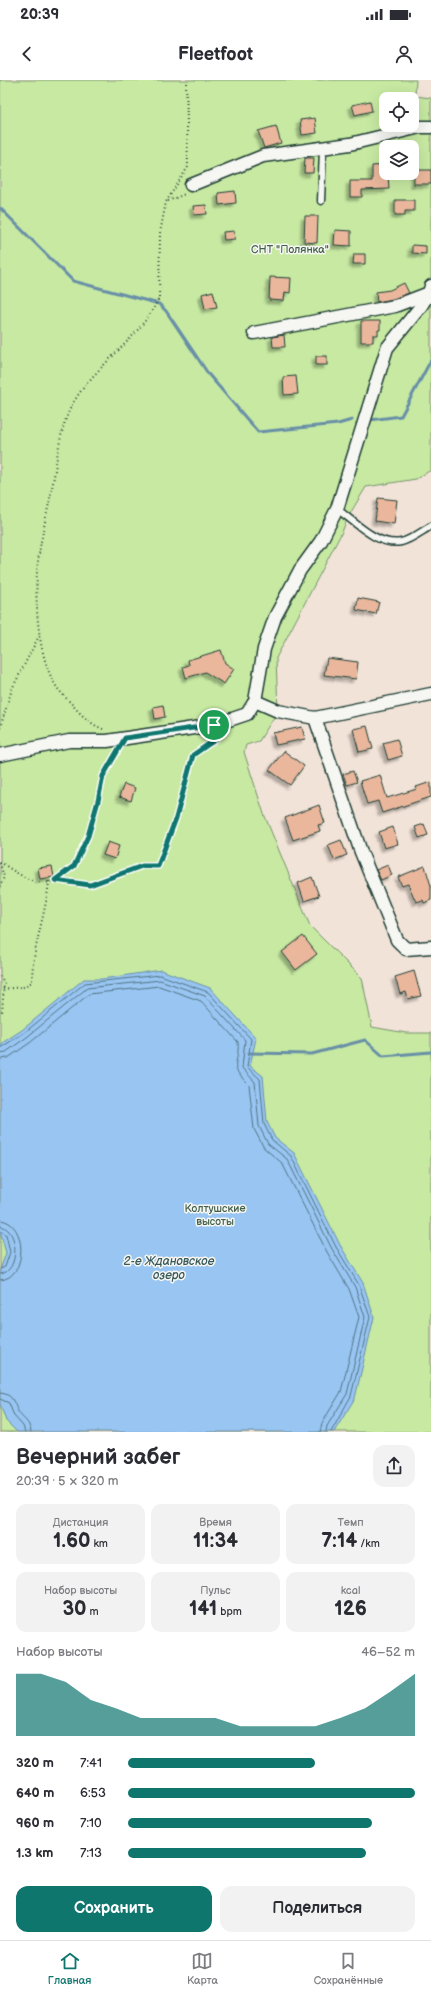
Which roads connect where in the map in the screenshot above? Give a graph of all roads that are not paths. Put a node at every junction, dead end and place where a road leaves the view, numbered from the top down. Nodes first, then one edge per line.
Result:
1 (431, 127) edge
2 (323, 148) junction
3 (191, 185) road end
4 (321, 201) dead end
5 (430, 289) edge
6 (254, 333) dead end
7 (337, 508) junction
8 (431, 526) edge
9 (431, 694) edge
10 (255, 701) junction
11 (315, 718) junction
12 (0, 755) edge
13 (431, 947) edge

1 - 2 street
2 - 3 street
2 - 4 lane
5 - 6 street
5 - 7 street
7 - 8 lane
7 - 10 street
9 - 11 street
10 - 11 street
10 - 12 street
11 - 13 street

